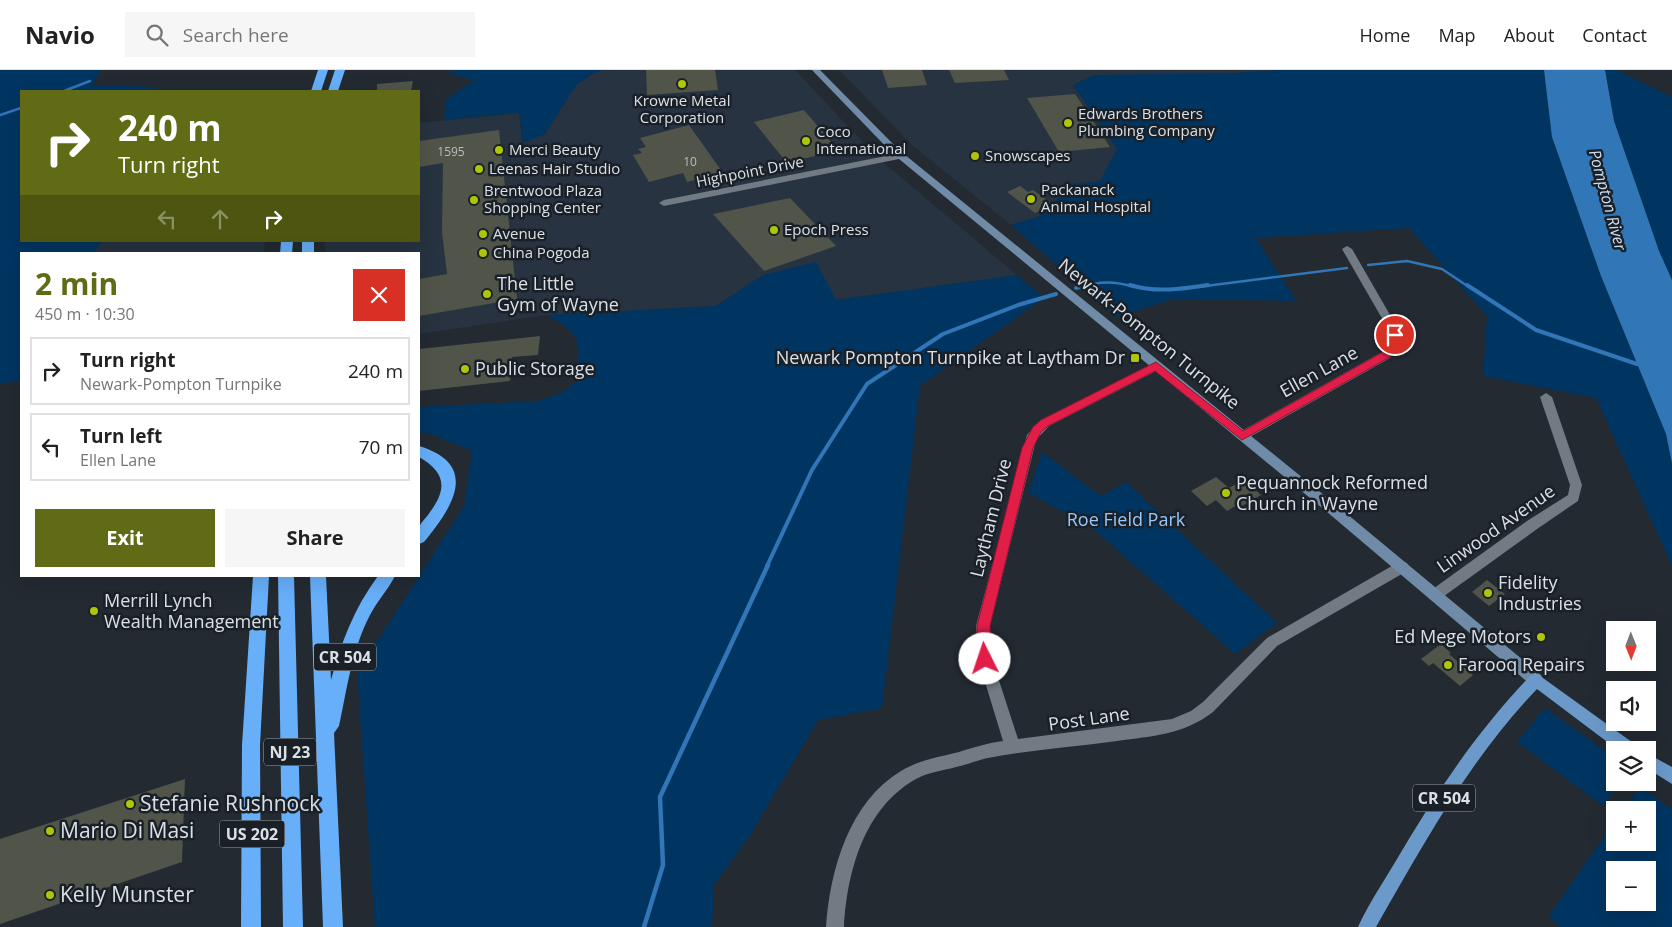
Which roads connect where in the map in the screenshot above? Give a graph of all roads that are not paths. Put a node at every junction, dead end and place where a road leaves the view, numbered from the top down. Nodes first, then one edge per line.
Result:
1 (323, 70) edge
2 (340, 70) edge
3 (816, 70) edge
4 (316, 90) edge
5 (334, 90) edge
6 (901, 156) junction
7 (664, 203) dead end
8 (1347, 249) dead end
9 (1156, 366) junction
10 (1546, 397) dead end
11 (1242, 436) junction
12 (420, 451) edge
13 (420, 537) edge
14 (1402, 567) junction
15 (261, 577) edge
16 (286, 577) edge
17 (318, 577) edge
18 (386, 577) edge
19 (1435, 595) junction
20 (1536, 680) junction
21 (1618, 741) edge
22 (325, 747) junction
23 (1013, 748) junction
24 (1656, 766) edge
25 (1672, 776) edge
26 (251, 927) edge
27 (293, 927) edge
28 (333, 927) edge
29 (835, 927) edge
30 (1367, 927) edge

1 - 4 highway
2 - 5 highway
3 - 6 main road, Newark-Pompton Turnpike
6 - 7 street, Highpoint Drive
6 - 9 main road, Newark-Pompton Turnpike
8 - 11 street, Ellen Lane
9 - 11 main road, Newark-Pompton Turnpike
9 - 23 street, Laytham Drive
10 - 19 street, Linwood Avenue
11 - 14 main road, Newark-Pompton Turnpike
12 - 13 highway
14 - 19 main road, Newark-Pompton Turnpike
14 - 23 street, Post Lane
15 - 26 highway, US 202
16 - 27 highway, NJ 23
17 - 22 highway
18 - 22 highway, CR 504
19 - 20 main road, Newark-Pompton Turnpike
20 - 21 main road, Newark-Pompton Turnpike
20 - 30 main road, CR 504
22 - 28 highway
23 - 29 street, Post Lane
24 - 25 main road

